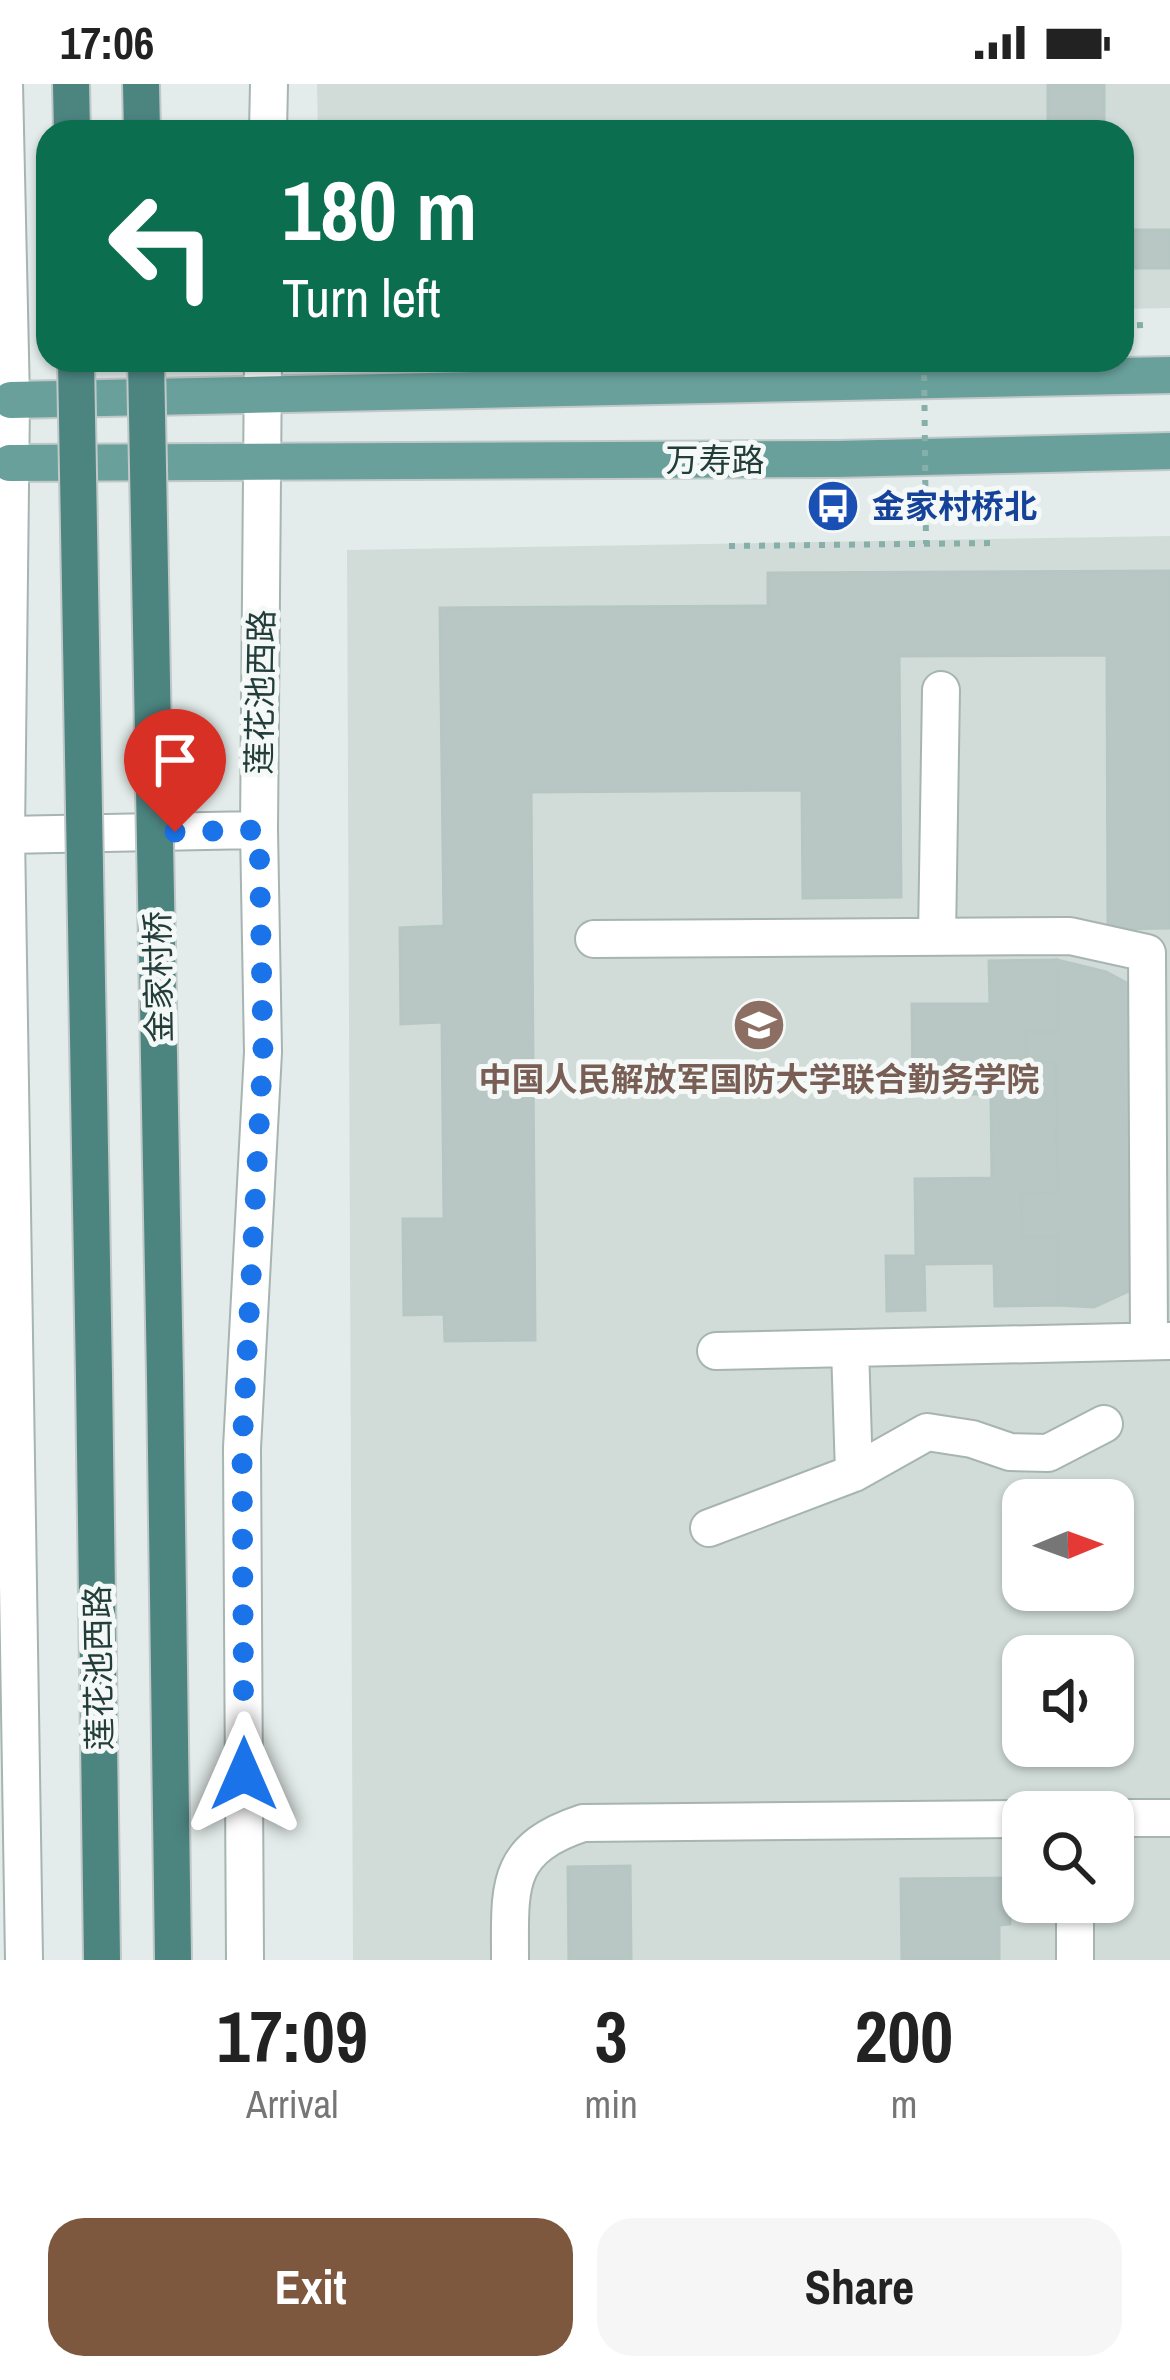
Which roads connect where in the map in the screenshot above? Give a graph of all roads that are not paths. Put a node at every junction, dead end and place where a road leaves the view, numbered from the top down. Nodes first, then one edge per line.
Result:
1 (4, 84) edge
2 (71, 84) edge
3 (141, 84) edge
4 (269, 84) edge
5 (71, 120) edge
6 (142, 120) edge
7 (268, 120) edge
8 (76, 372) edge
9 (146, 372) edge
10 (1170, 375) edge
11 (262, 376) edge
12 (6, 400) edge
13 (1170, 451) edge
14 (260, 464) junction
15 (5, 465) edge
16 (940, 690) dead end
17 (259, 830) junction
18 (6, 835) junction
19 (937, 937) junction
20 (594, 939) dead end
21 (1159, 1341) edge
22 (850, 1348) junction
23 (716, 1351) dead end
24 (1104, 1424) dead end
25 (854, 1474) junction
26 (709, 1528) dead end
27 (1134, 1818) edge
28 (1170, 1818) edge
29 (1002, 1819) edge
30 (1075, 1923) edge
31 (24, 1960) edge
32 (102, 1960) edge
33 (173, 1960) edge
34 (245, 1960) edge
35 (510, 1960) edge
36 (1076, 1960) edge

1 - 12 street
2 - 5 highway
3 - 6 highway
4 - 7 street
8 - 32 highway, 莲花池西路, bridge
9 - 33 highway, 金家村桥, bridge
10 - 11 main road
11 - 12 main road
11 - 14 street, 莲花池西路
12 - 15 street
13 - 14 main road, 万寿路
14 - 15 main road, 万寿路
14 - 17 street, 莲花池西路
15 - 18 street
16 - 19 street
17 - 18 street
17 - 34 street, 莲花池西路
18 - 31 street
19 - 20 street
19 - 21 street
21 - 22 street
22 - 23 street
22 - 25 street
24 - 25 street
25 - 26 street
27 - 28 street
29 - 35 street
30 - 36 street

